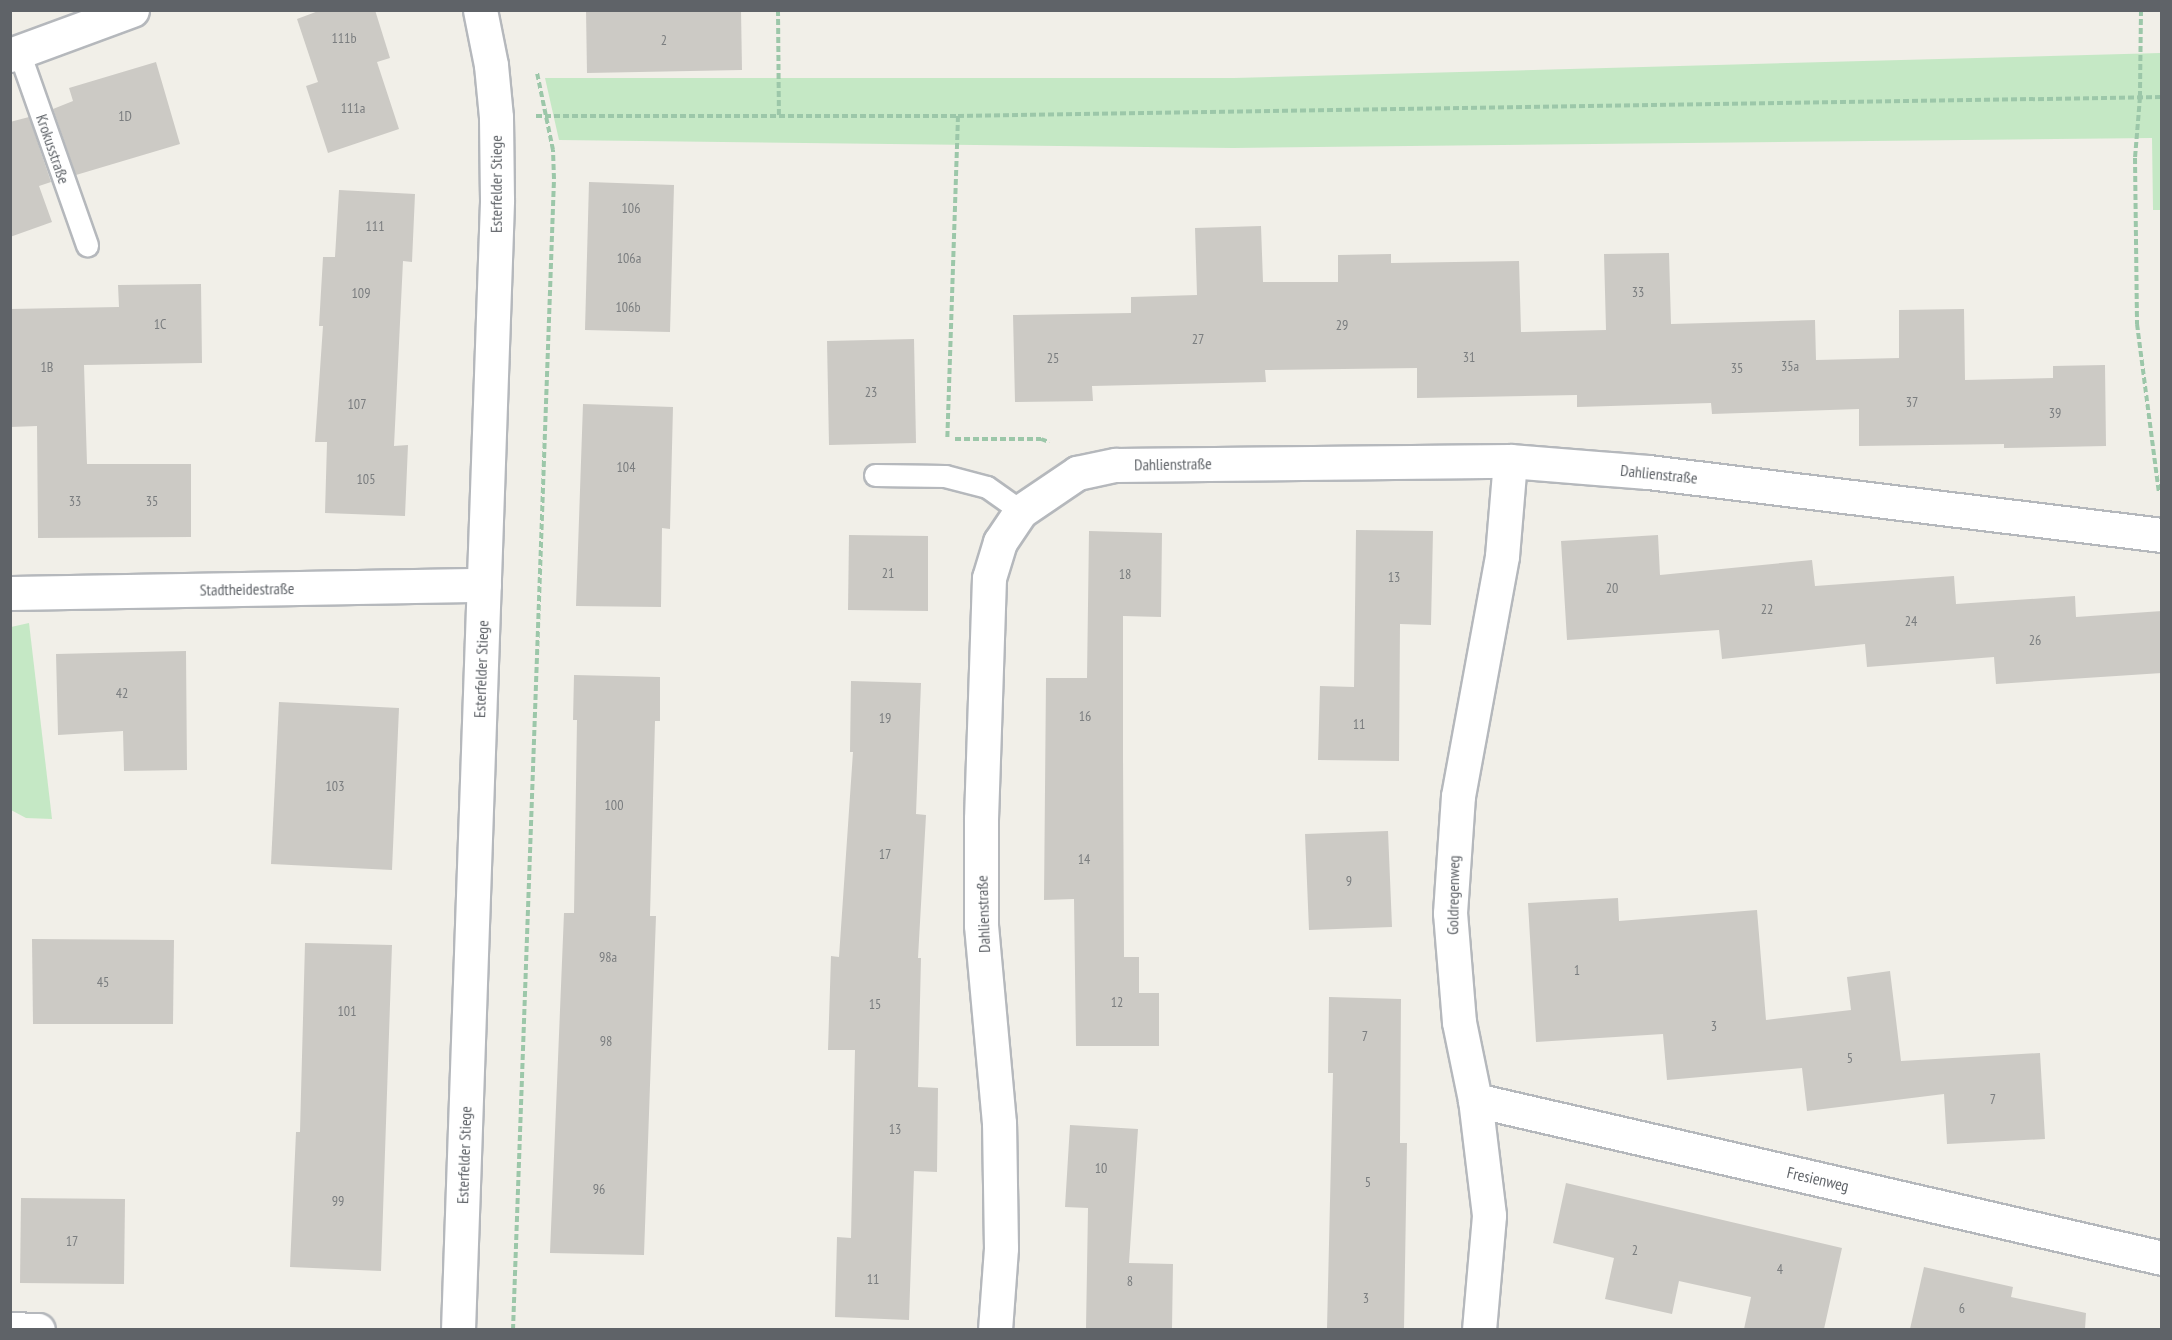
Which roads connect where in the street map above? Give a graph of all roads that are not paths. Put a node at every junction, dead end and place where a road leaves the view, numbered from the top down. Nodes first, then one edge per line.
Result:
1 (132, 10) edge
2 (480, 10) edge
3 (15, 54) edge
4 (87, 245) dead end
5 (1510, 461) junction
6 (875, 475) dead end
7 (1021, 511) junction
8 (2161, 520) edge
9 (484, 585) junction
10 (10, 593) edge
11 (1475, 1100) junction
12 (2162, 1258) edge
13 (10, 1329) edge
14 (38, 1329) edge
15 (458, 1329) edge
16 (994, 1329) edge
17 (1479, 1329) edge

1 - 3 street, Krokusstraße
2 - 9 street, Esterfelder Stiege
3 - 4 lane, Krokusstraße
5 - 7 street, Dahlienstraße
5 - 8 street, Dahlienstraße
5 - 11 street, Goldregenweg
6 - 7 lane
7 - 16 street, Dahlienstraße
9 - 10 street, Stadtheidestraße
9 - 15 street, Esterfelder Stiege
11 - 12 street, Fresienweg
11 - 17 street, Goldregenweg
13 - 14 street

